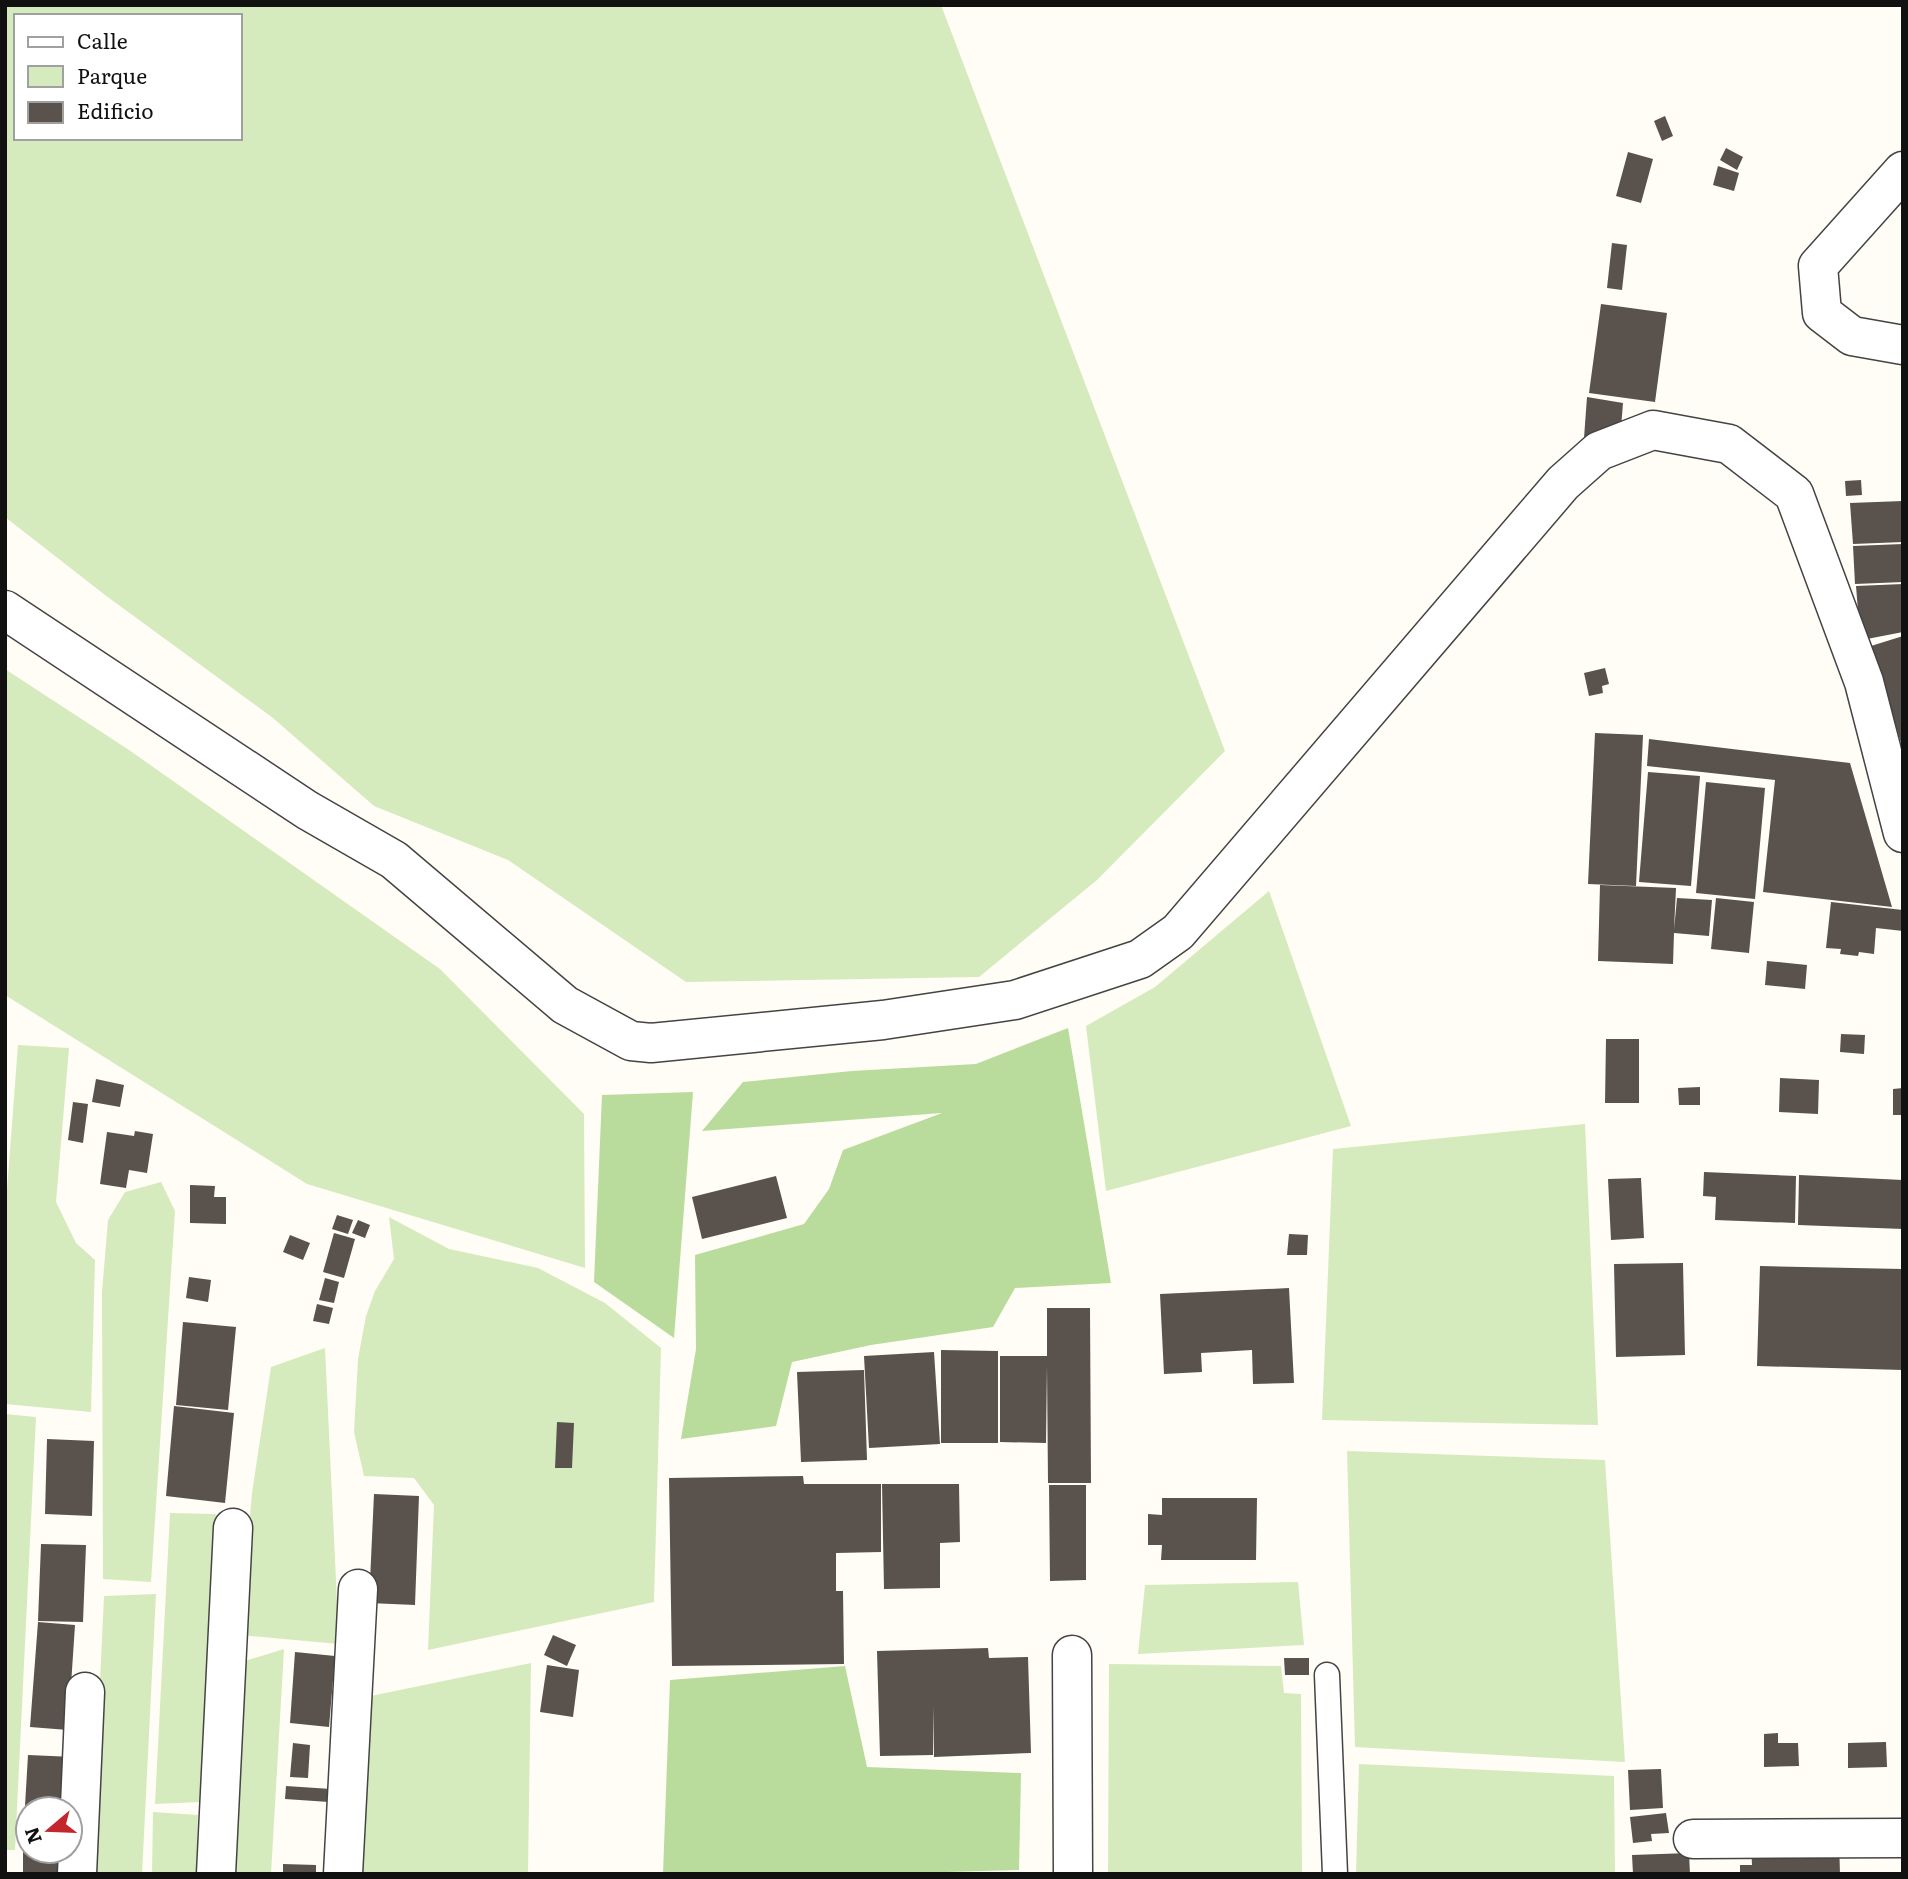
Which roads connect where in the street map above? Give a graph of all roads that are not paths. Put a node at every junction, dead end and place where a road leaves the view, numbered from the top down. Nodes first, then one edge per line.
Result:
1 (1903, 171) edge
2 (1903, 345) edge
3 (5, 610) edge
4 (1903, 833) edge
5 (233, 1528) dead end
6 (358, 1589) dead end
7 (1072, 1655) dead end
8 (1327, 1675) dead end
9 (85, 1692) dead end
10 (1903, 1838) edge
11 (1693, 1839) dead end
12 (77, 1874) edge
13 (216, 1874) edge
14 (343, 1874) edge
15 (1073, 1874) edge
16 (1335, 1874) edge

1 - 2 street
3 - 4 street
5 - 13 street
6 - 14 street
7 - 15 street
8 - 16 lane
9 - 12 street
10 - 11 street

